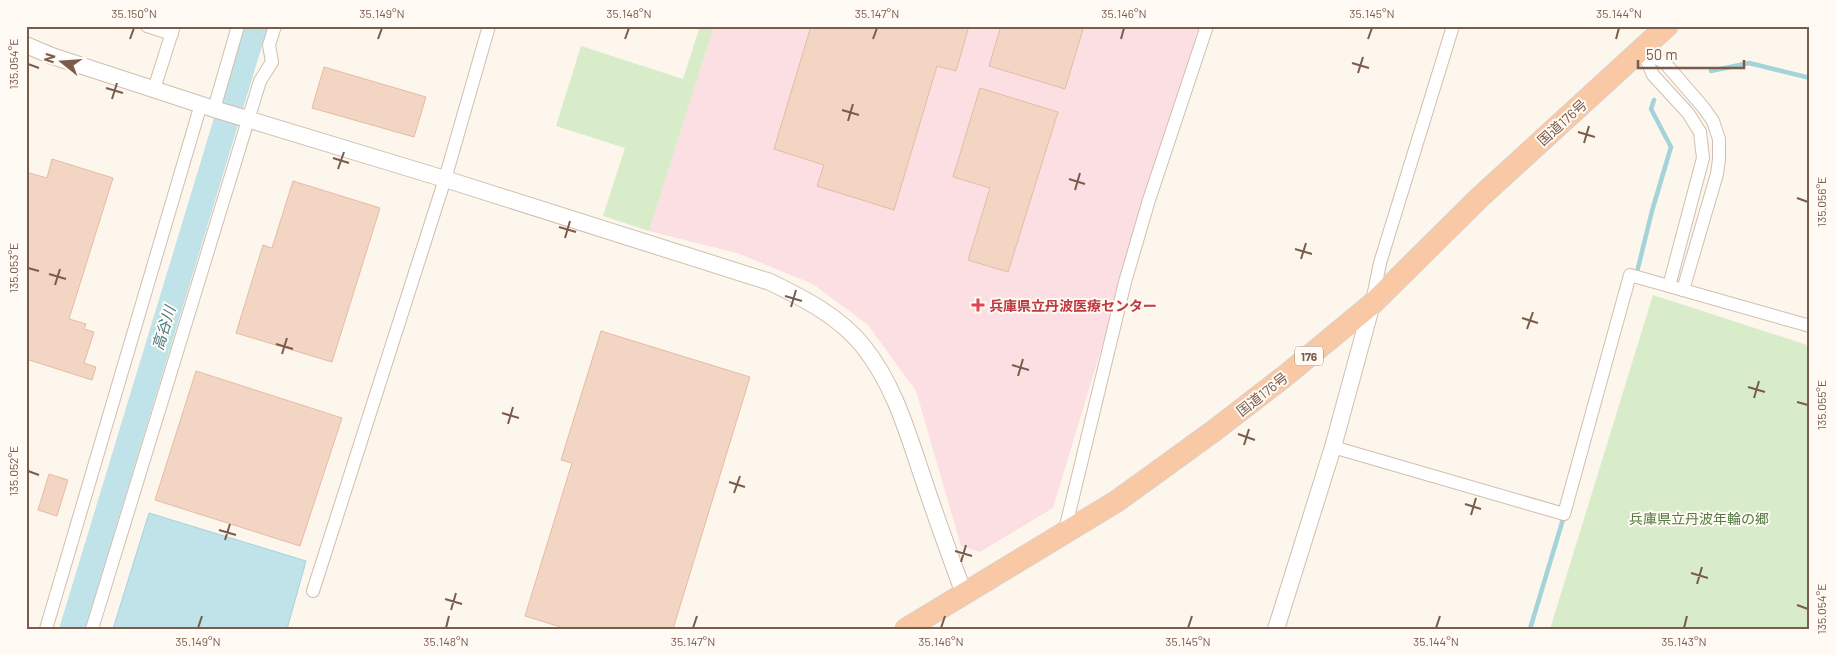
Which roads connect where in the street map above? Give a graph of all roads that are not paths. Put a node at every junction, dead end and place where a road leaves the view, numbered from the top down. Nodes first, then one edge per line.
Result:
1 (147, 26) edge
2 (238, 26) edge
3 (275, 26) edge
4 (489, 26) edge
5 (1207, 26) edge
6 (1453, 26) edge
7 (1666, 26) edge
8 (173, 30) edge
9 (26, 45) edge
10 (1642, 50) junction
11 (154, 89) junction
12 (208, 106) junction
13 (244, 118) junction
14 (444, 179) junction
15 (1669, 286) junction
16 (1683, 290) junction
17 (1372, 304) junction
18 (1810, 326) edge
19 (1333, 447) junction
20 (1064, 534) junction
21 (313, 592) dead end
22 (964, 594) junction
23 (46, 629) edge
24 (92, 629) edge
25 (906, 629) edge
26 (1276, 629) edge

1 - 8 street
2 - 12 street
3 - 13 street
4 - 14 street
5 - 20 street
6 - 17 street
7 - 10 highway, 国道176号 / 176
8 - 11 street
9 - 11 street
10 - 15 street
10 - 16 street
10 - 17 highway, 国道176号 / 176
11 - 12 street
12 - 13 street
12 - 23 street
13 - 14 street
13 - 24 street
14 - 21 street
14 - 22 street
15 - 16 street
15 - 19 street
16 - 18 street
17 - 19 street
17 - 20 highway, 国道176号 / 176
19 - 26 street
20 - 22 highway, 国道176号 / 176
22 - 25 highway, 国道176号 / 176

